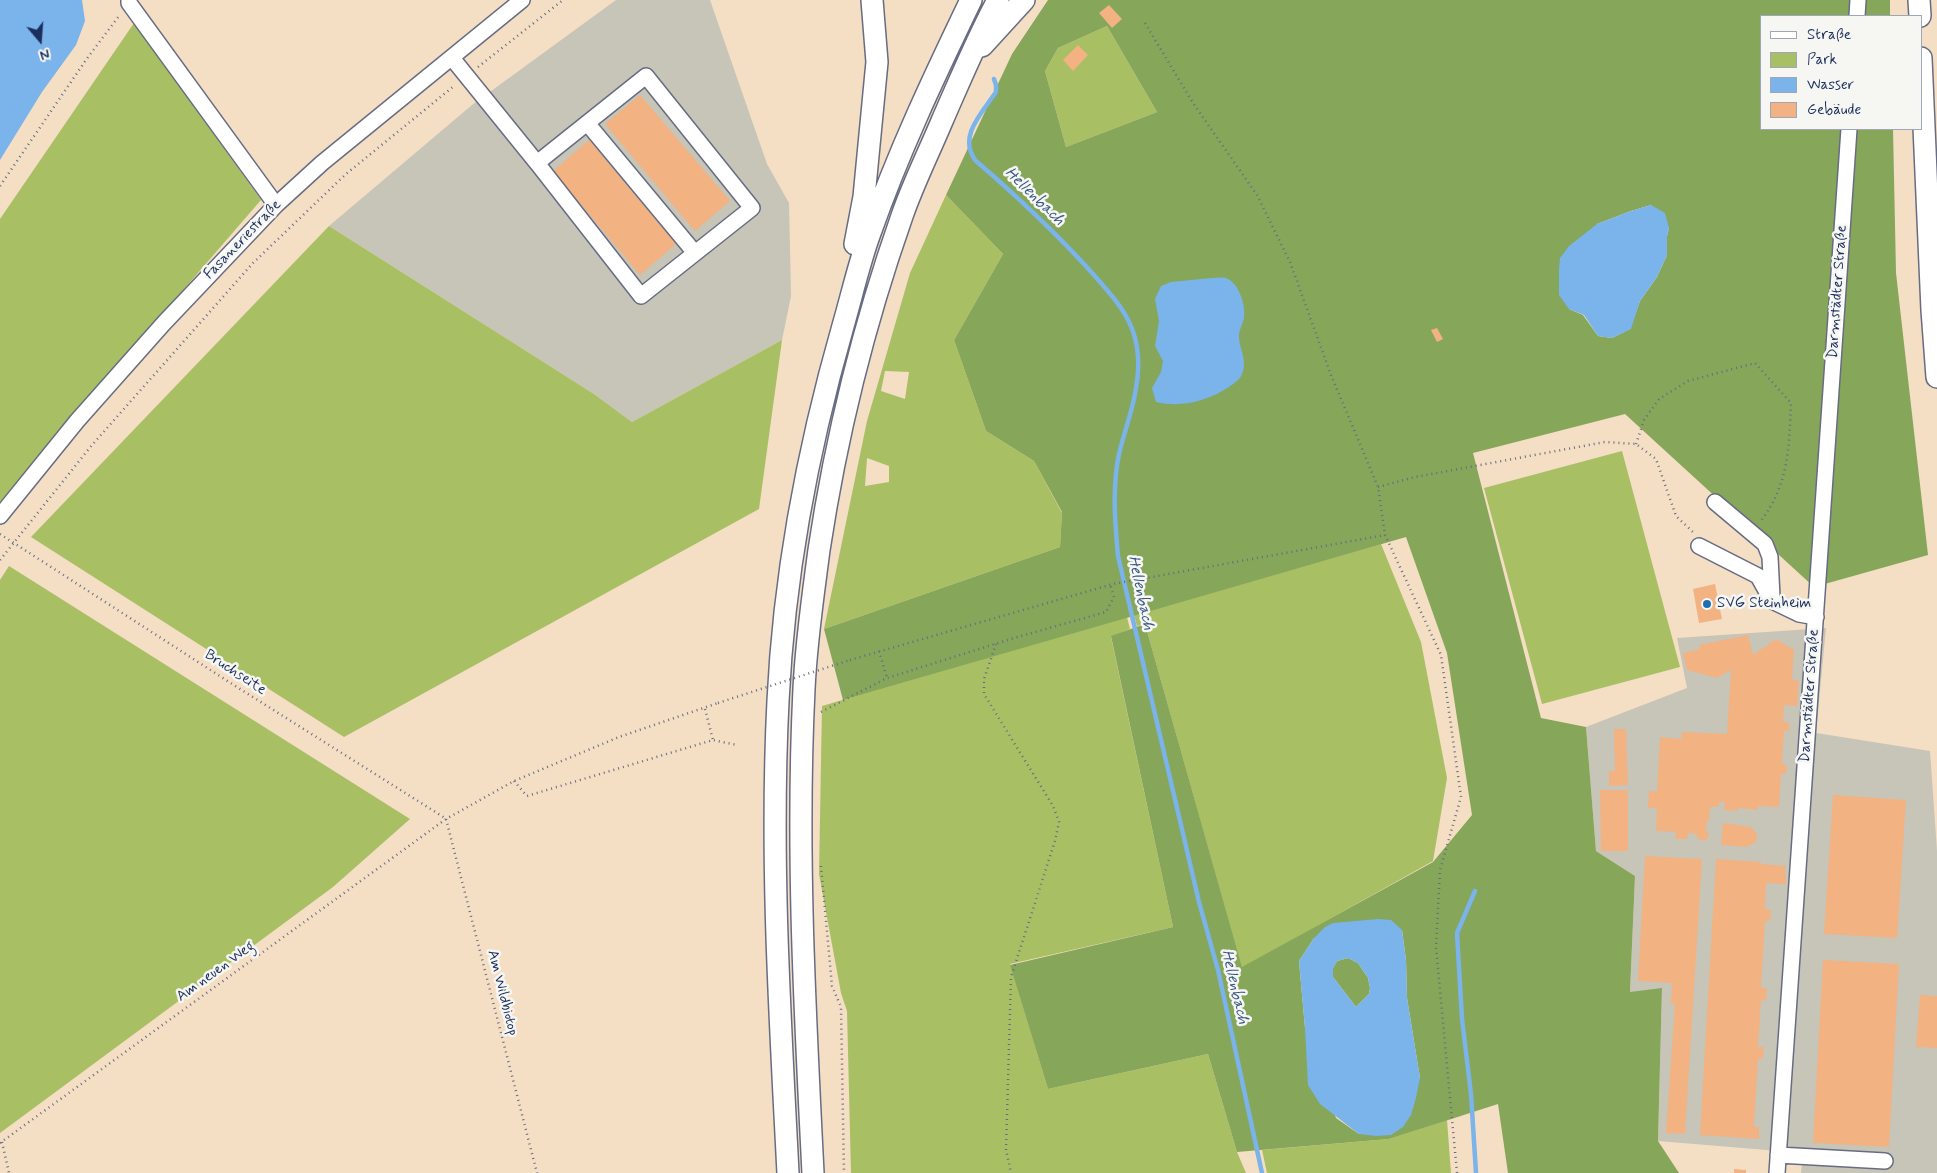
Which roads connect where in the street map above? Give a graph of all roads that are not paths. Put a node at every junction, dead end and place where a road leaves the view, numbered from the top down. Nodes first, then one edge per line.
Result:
1 (522, 0) edge
2 (872, 0) edge
3 (971, 0) edge
4 (998, 0) edge
5 (1024, 0) edge
6 (1858, 0) edge
7 (1919, 0) edge
8 (129, 1) edge
9 (1857, 15) edge
10 (1920, 15) edge
11 (452, 58) junction
12 (967, 63) junction
13 (1922, 82) edge
14 (587, 123) junction
15 (1849, 130) edge
16 (538, 163) junction
17 (276, 205) junction
18 (695, 253) junction
19 (833, 362) junction
20 (1937, 377) edge
21 (1715, 502) dead end
22 (0, 516) edge
23 (1699, 546) road end
24 (1772, 601) junction
25 (1816, 617) junction
26 (1778, 1155) junction
27 (1885, 1161) dead end
28 (788, 1173) edge
29 (813, 1173) edge
30 (1777, 1173) edge

1 - 11 street, Fasaneriestraße
2 - 19 highway
3 - 19 highway
4 - 12 highway
5 - 12 highway
6 - 9 street
7 - 10 highway
8 - 17 street
11 - 16 street
11 - 17 street, Fasaneriestraße
12 - 29 highway
13 - 20 highway
14 - 16 street
14 - 18 street
14 - 18 street
15 - 25 street, Darmstädter Straße
16 - 18 street
17 - 22 street, Fasaneriestraße
19 - 28 highway
21 - 24 street
23 - 24 street
24 - 25 street
25 - 26 street, Darmstädter Straße
26 - 27 street
26 - 30 street, Darmstädter Straße

